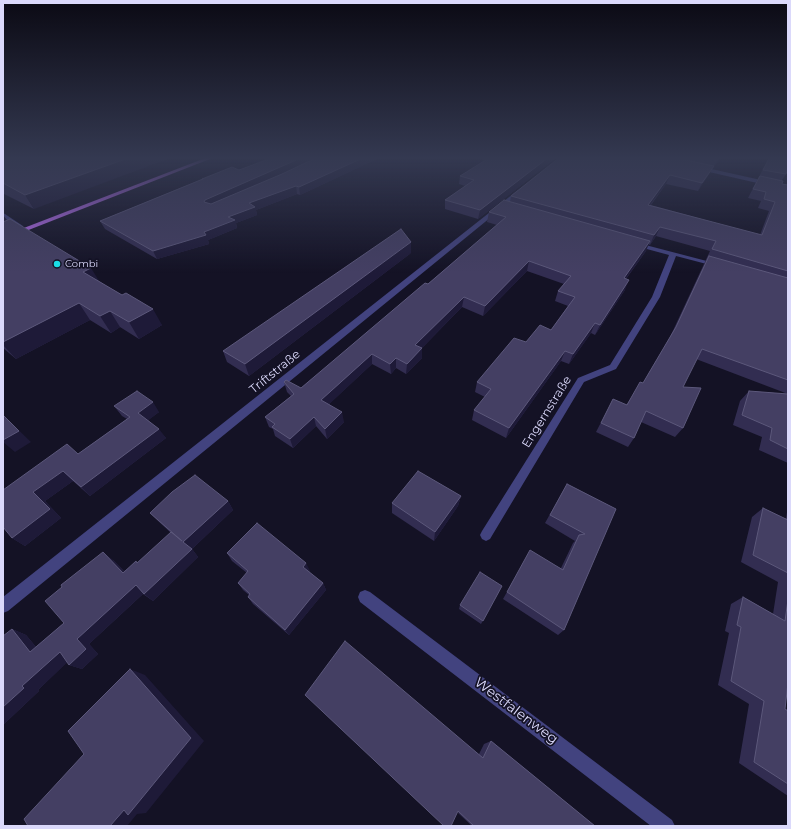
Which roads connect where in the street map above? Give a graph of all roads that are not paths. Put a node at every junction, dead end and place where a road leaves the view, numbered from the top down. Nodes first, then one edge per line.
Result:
1 (112, 196) edge
2 (517, 196) edge
3 (3, 215) edge
4 (26, 229) junction
5 (3, 238) edge
6 (628, 242) edge
7 (672, 254) junction
8 (727, 268) edge
9 (486, 535) dead end
10 (365, 597) dead end
11 (3, 606) edge
12 (666, 826) edge

1 - 4 main road
2 - 11 street, Triftstraße
3 - 4 street
4 - 5 main road
6 - 7 street
7 - 8 street
7 - 9 street, Engernstraße
10 - 12 street, Westfalenweg

